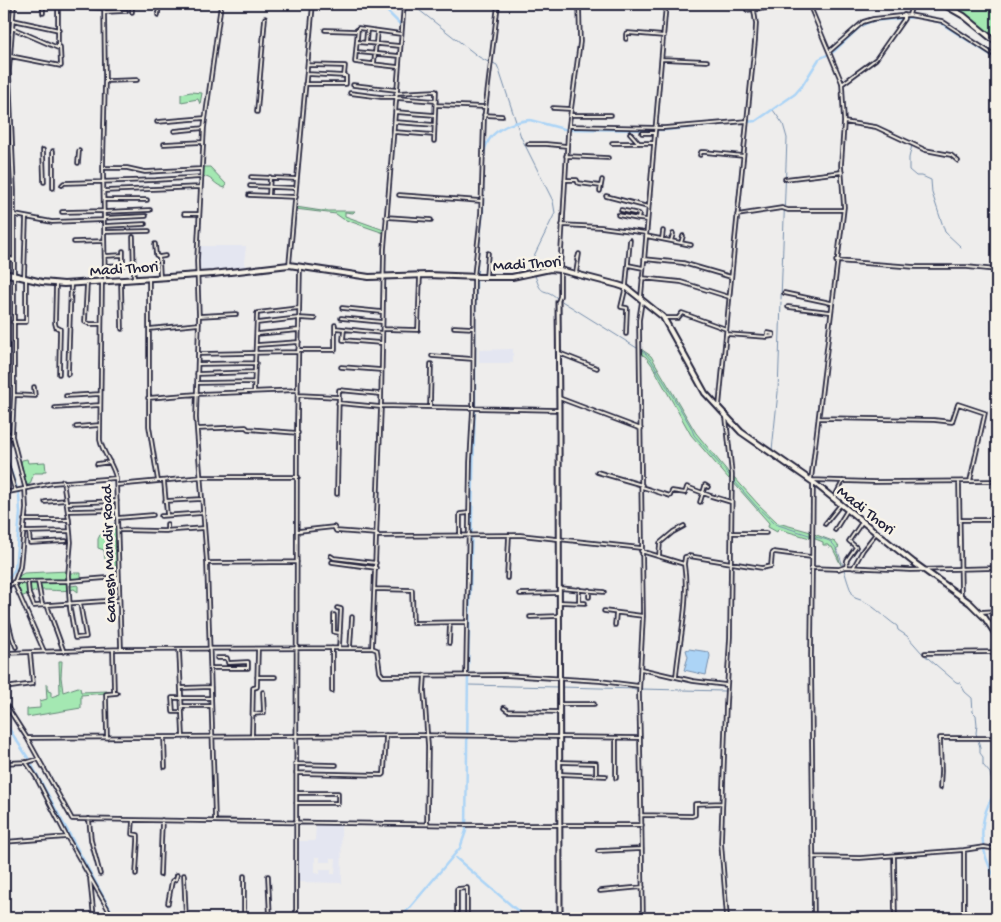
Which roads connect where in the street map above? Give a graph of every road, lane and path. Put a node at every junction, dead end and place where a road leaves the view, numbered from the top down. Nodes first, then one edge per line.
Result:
1 (14, 4) edge
2 (43, 4) edge
3 (58, 4) edge
4 (104, 4) edge
5 (132, 4) edge
6 (159, 4) edge
7 (222, 4) edge
8 (313, 4) edge
9 (404, 4) edge
10 (498, 4) edge
11 (579, 4) edge
12 (666, 4) edge
13 (753, 4) edge
14 (810, 4) edge
15 (912, 4) edge
16 (943, 4) edge
17 (80, 7) dead end
18 (772, 7) dead end
19 (104, 8) junction
20 (747, 10) dead end
21 (754, 10) junction
22 (126, 11) dead end
23 (104, 12) junction
24 (132, 12) dead end
25 (43, 13) dead end
26 (158, 15) dead end
27 (909, 15) junction
28 (904, 17) junction
29 (265, 18) dead end
30 (13, 20) junction
31 (12, 28) junction
32 (368, 29) junction
33 (59, 30) junction
34 (325, 30) dead end
35 (358, 31) junction
36 (377, 31) junction
37 (4, 33) edge
38 (11, 34) junction
39 (401, 34) junction
40 (664, 36) junction
41 (626, 39) dead end
42 (356, 42) junction
43 (366, 43) junction
44 (997, 43) edge
45 (376, 44) junction
46 (4, 46) edge
47 (400, 46) junction
48 (10, 47) junction
49 (59, 47) junction
50 (356, 52) junction
51 (830, 53) junction
52 (375, 54) junction
53 (10, 56) junction
54 (399, 56) junction
55 (997, 57) edge
56 (662, 59) junction
57 (707, 61) dead end
58 (374, 64) junction
59 (308, 65) junction
60 (398, 67) junction
61 (306, 74) junction
62 (344, 76) junction
63 (136, 80) dead end
64 (105, 81) junction
65 (305, 84) junction
66 (842, 84) junction
67 (352, 85) dead end
68 (397, 91) junction
69 (350, 93) dead end
70 (396, 98) junction
71 (436, 100) junction
72 (436, 105) junction
73 (485, 107) junction
74 (553, 108) dead end
75 (571, 109) junction
76 (257, 112) dead end
77 (395, 112) junction
78 (435, 115) junction
79 (484, 115) junction
80 (570, 115) junction
81 (611, 115) dead end
82 (502, 116) dead end
83 (206, 118) junction
84 (157, 122) dead end
85 (395, 122) junction
86 (747, 122) junction
87 (844, 122) junction
88 (434, 125) junction
89 (569, 126) junction
90 (204, 128) junction
91 (656, 128) junction
92 (174, 131) dead end
93 (394, 132) junction
94 (630, 133) dead end
95 (642, 133) dead end
96 (655, 133) junction
97 (434, 135) junction
98 (434, 141) dead end
99 (203, 142) junction
100 (612, 143) dead end
101 (639, 143) junction
102 (654, 143) junction
103 (164, 144) dead end
104 (528, 144) dead end
105 (567, 146) junction
106 (43, 150) dead end
107 (54, 151) dead end
108 (78, 151) dead end
109 (700, 155) dead end
110 (566, 156) junction
111 (743, 156) junction
112 (608, 158) dead end
113 (958, 161) dead end
114 (78, 163) dead end
115 (103, 168) junction
116 (201, 169) junction
117 (842, 172) junction
118 (201, 177) junction
119 (250, 177) dead end
120 (270, 177) junction
121 (298, 179) junction
122 (785, 179) dead end
123 (565, 180) junction
124 (602, 180) dead end
125 (44, 182) dead end
126 (104, 182) junction
127 (62, 185) dead end
128 (250, 186) dead end
129 (601, 186) junction
130 (200, 187) junction
131 (270, 187) junction
132 (53, 188) dead end
133 (296, 188) junction
134 (104, 191) junction
135 (600, 191) dead end
136 (249, 195) dead end
137 (399, 195) dead end
138 (269, 196) junction
139 (606, 196) dead end
140 (296, 197) junction
141 (104, 200) junction
142 (147, 200) dead end
143 (482, 201) junction
144 (648, 207) junction
145 (150, 210) dead end
146 (621, 210) dead end
147 (843, 210) junction
148 (62, 212) dead end
149 (104, 212) junction
150 (14, 214) junction
151 (184, 214) dead end
152 (199, 214) junction
153 (618, 215) dead end
154 (146, 216) dead end
155 (737, 216) junction
156 (26, 217) junction
157 (386, 217) junction
158 (104, 219) junction
159 (638, 219) junction
160 (431, 220) dead end
161 (647, 220) junction
162 (145, 224) dead end
163 (562, 225) junction
164 (104, 226) junction
165 (149, 231) dead end
166 (664, 231) dead end
167 (104, 232) junction
168 (673, 234) dead end
169 (646, 235) junction
170 (683, 236) dead end
171 (134, 237) dead end
172 (662, 239) junction
173 (630, 240) dead end
174 (104, 241) junction
175 (671, 241) junction
176 (74, 242) dead end
177 (681, 243) junction
178 (155, 244) dead end
179 (690, 245) dead end
180 (123, 251) dead end
181 (488, 253) dead end
182 (123, 255) junction
183 (104, 256) junction
184 (159, 256) junction
185 (165, 256) dead end
186 (4, 258) edge
187 (644, 259) junction
188 (14, 260) junction
189 (577, 260) dead end
190 (836, 261) junction
191 (289, 265) junction
192 (628, 265) junction
193 (105, 266) junction
194 (300, 266) junction
195 (643, 268) junction
196 (560, 270) junction
197 (997, 270) edge
198 (4, 273) edge
199 (576, 273) junction
200 (197, 275) junction
201 (420, 275) junction
202 (13, 276) junction
203 (382, 276) junction
204 (476, 277) junction
205 (486, 277) junction
206 (731, 277) junction
207 (25, 278) junction
208 (149, 278) junction
209 (160, 278) junction
210 (642, 278) junction
211 (134, 280) junction
212 (121, 281) junction
213 (87, 282) junction
214 (103, 282) junction
215 (70, 283) junction
216 (56, 284) junction
217 (626, 288) junction
218 (784, 293) dead end
219 (729, 296) junction
220 (641, 300) junction
221 (558, 302) joint
222 (831, 303) junction
223 (299, 308) junction
224 (342, 308) dead end
225 (788, 308) dead end
226 (382, 312) junction
227 (830, 312) junction
228 (236, 314) dead end
229 (199, 316) junction
230 (299, 318) junction
231 (341, 318) dead end
232 (663, 318) junction
233 (315, 319) dead end
234 (13, 322) junction
235 (382, 322) junction
236 (257, 323) junction
237 (101, 324) junction
238 (199, 324) junction
239 (454, 327) dead end
240 (473, 328) junction
241 (726, 328) junction
242 (122, 329) dead end
243 (149, 329) junction
244 (344, 329) junction
245 (382, 329) junction
246 (299, 330) junction
247 (382, 333) junction
248 (257, 334) junction
249 (626, 334) dead end
250 (726, 334) junction
251 (767, 336) dead end
252 (299, 342) junction
253 (382, 343) junction
254 (257, 345) junction
255 (298, 351) junction
256 (256, 353) junction
257 (559, 353) junction
258 (197, 354) junction
259 (432, 356) dead end
260 (473, 359) junction
261 (256, 363) junction
262 (197, 364) junction
263 (431, 364) dead end
264 (341, 367) dead end
265 (597, 368) dead end
266 (381, 370) junction
267 (255, 372) junction
268 (59, 374) dead end
269 (68, 374) dead end
270 (197, 374) junction
271 (254, 382) junction
272 (197, 383) junction
273 (34, 387) dead end
274 (298, 390) junction
275 (254, 391) junction
276 (100, 394) junction
277 (196, 394) junction
278 (381, 394) junction
279 (14, 395) junction
280 (298, 395) junction
281 (66, 396) dead end
282 (338, 396) junction
283 (148, 398) junction
284 (559, 398) junction
285 (338, 404) junction
286 (100, 405) junction
287 (381, 407) junction
288 (430, 407) junction
289 (55, 408) dead end
290 (473, 408) junction
291 (719, 408) junction
292 (559, 410) junction
293 (726, 417) junction
294 (819, 418) junction
295 (100, 425) junction
296 (76, 427) dead end
297 (197, 429) junction
298 (642, 429) junction
299 (4, 431) edge
300 (298, 433) junction
301 (12, 436) junction
302 (4, 455) edge
303 (110, 462) junction
304 (97, 464) dead end
305 (597, 472) dead end
306 (200, 477) junction
307 (298, 477) junction
308 (116, 478) junction
309 (63, 481) junction
310 (158, 481) junction
311 (164, 481) junction
312 (812, 481) junction
313 (970, 481) junction
314 (997, 481) edge
315 (843, 482) junction
316 (959, 482) junction
317 (117, 485) junction
318 (642, 486) junction
319 (25, 487) junction
320 (708, 487) dead end
321 (17, 490) junction
322 (702, 492) junction
323 (4, 493) edge
324 (337, 494) dead end
325 (834, 498) junction
326 (202, 499) junction
327 (66, 500) junction
328 (186, 500) junction
329 (117, 501) junction
330 (165, 501) junction
331 (45, 502) dead end
332 (700, 502) dead end
333 (731, 502) junction
334 (67, 503) junction
335 (187, 504) dead end
336 (841, 504) junction
337 (848, 509) junction
338 (117, 510) junction
339 (68, 511) junction
340 (203, 513) junction
341 (469, 513) junction
342 (153, 515) dead end
343 (166, 515) junction
344 (161, 516) dead end
345 (117, 518) junction
346 (24, 520) junction
347 (69, 520) junction
348 (960, 520) junction
349 (997, 520) edge
350 (862, 522) junction
351 (166, 524) dead end
352 (825, 524) dead end
353 (684, 526) dead end
354 (204, 528) junction
355 (118, 530) junction
356 (167, 530) junction
357 (835, 530) dead end
358 (70, 531) junction
359 (298, 531) junction
360 (23, 532) junction
361 (29, 532) junction
362 (877, 532) junction
363 (730, 533) junction
364 (766, 533) dead end
365 (377, 535) junction
366 (509, 535) junction
367 (460, 536) junction
368 (469, 536) junction
369 (559, 539) junction
370 (66, 541) dead end
371 (641, 550) junction
372 (331, 556) dead end
373 (659, 556) junction
374 (811, 557) junction
375 (297, 562) junction
376 (332, 562) dead end
377 (207, 563) junction
378 (376, 563) junction
379 (684, 564) junction
380 (730, 564) junction
381 (376, 568) junction
382 (811, 568) junction
383 (844, 568) junction
384 (853, 568) junction
385 (961, 568) junction
386 (997, 568) edge
387 (923, 569) junction
388 (119, 578) junction
389 (507, 578) dead end
390 (69, 581) junction
391 (14, 582) junction
392 (28, 582) junction
393 (38, 582) junction
394 (4, 588) edge
395 (559, 588) junction
396 (375, 589) junction
397 (579, 589) junction
398 (589, 590) junction
399 (604, 592) dead end
400 (559, 593) junction
401 (520, 594) dead end
402 (589, 597) dead end
403 (961, 597) junction
404 (120, 600) junction
405 (559, 602) junction
406 (80, 603) junction
407 (579, 603) junction
408 (585, 603) dead end
409 (4, 604) edge
410 (70, 604) junction
411 (43, 605) junction
412 (47, 605) junction
413 (337, 608) dead end
414 (604, 611) dead end
415 (997, 611) edge
416 (979, 612) junction
417 (616, 613) junction
418 (334, 616) dead end
419 (559, 616) junction
420 (643, 616) junction
421 (352, 617) dead end
422 (530, 617) dead end
423 (467, 622) junction
424 (450, 623) junction
425 (615, 625) dead end
426 (340, 633) junction
427 (997, 636) edge
428 (449, 643) dead end
429 (4, 645) edge
430 (16, 646) dead end
431 (332, 648) junction
432 (339, 648) junction
433 (350, 648) junction
434 (372, 648) junction
435 (180, 649) junction
436 (210, 649) junction
437 (258, 649) junction
438 (297, 649) junction
439 (113, 650) junction
440 (121, 650) junction
441 (44, 652) junction
442 (64, 652) junction
443 (925, 652) dead end
444 (997, 652) edge
445 (5, 653) edge
446 (30, 653) junction
447 (217, 658) dead end
448 (211, 668) junction
449 (641, 669) junction
450 (425, 675) junction
451 (467, 675) junction
452 (275, 676) dead end
453 (257, 677) junction
454 (676, 677) junction
455 (559, 678) junction
456 (726, 685) junction
457 (639, 686) junction
458 (211, 687) junction
459 (4, 688) edge
460 (180, 688) junction
461 (263, 692) dead end
462 (332, 692) dead end
463 (182, 698) junction
464 (211, 698) junction
465 (4, 702) edge
466 (559, 704) junction
467 (594, 704) dead end
468 (183, 706) junction
469 (212, 706) junction
470 (504, 708) dead end
471 (182, 712) junction
472 (559, 712) junction
473 (253, 714) junction
474 (386, 735) junction
475 (428, 735) junction
476 (183, 736) junction
477 (213, 736) junction
478 (252, 736) junction
479 (297, 736) junction
480 (164, 737) junction
481 (27, 738) junction
482 (107, 738) junction
483 (559, 738) junction
484 (616, 738) junction
485 (640, 738) junction
486 (997, 738) edge
487 (38, 759) junction
488 (29, 762) junction
489 (559, 762) junction
490 (4, 763) edge
491 (295, 764) junction
492 (336, 765) dead end
493 (165, 767) dead end
494 (296, 773) junction
495 (559, 774) junction
496 (596, 775) junction
497 (606, 776) dead end
498 (616, 778) dead end
499 (940, 788) dead end
500 (297, 793) junction
501 (296, 802) junction
502 (722, 803) junction
503 (642, 815) junction
504 (89, 819) junction
505 (133, 819) junction
506 (162, 820) junction
507 (216, 820) junction
508 (296, 822) junction
509 (427, 824) junction
510 (558, 824) junction
511 (642, 825) junction
512 (68, 837) junction
513 (4, 842) edge
514 (997, 848) edge
515 (642, 849) junction
516 (964, 850) junction
517 (598, 851) dead end
518 (894, 855) junction
519 (813, 857) junction
520 (100, 874) dead end
521 (136, 874) dead end
522 (160, 875) dead end
523 (177, 875) dead end
524 (184, 875) dead end
525 (91, 876) junction
526 (244, 876) dead end
527 (268, 876) dead end
528 (643, 887) junction
529 (600, 891) dead end
530 (168, 903) dead end
531 (258, 916) dead end
532 (244, 917) edge
533 (94, 918) edge
534 (113, 918) edge
535 (186, 918) edge
536 (270, 918) edge
537 (296, 918) edge
538 (457, 918) edge
539 (467, 918) edge
540 (560, 918) edge
541 (644, 918) edge
542 (727, 918) edge
543 (814, 918) edge
544 (895, 918) edge
545 (964, 918) edge

1 - 30 street
2 - 25 street
3 - 33 street
4 - 19 street, Ganesh Mandir Road
5 - 24 street
6 - 26 street
7 - 83 street
8 - 59 street
9 - 39 street
10 - 73 street
11 - 75 street
12 - 40 street
13 - 21 street
14 - 51 street
15 - 27 street
16 - 44 main road
17 - 19 street
18 - 21 street
19 - 23 street, Ganesh Mandir Road
20 - 21 street
21 - 86 street
22 - 23 street
23 - 64 street, Ganesh Mandir Road
27 - 28 street
27 - 55 street
28 - 51 street
28 - 66 street
29 - 76 street
30 - 31 street
30 - 33 street
31 - 38 street
31 - 49 street
32 - 35 street
32 - 36 street
32 - 43 street
33 - 49 street
34 - 35 street
35 - 42 street
36 - 39 street
36 - 45 street
37 - 38 street
38 - 48 street
39 - 47 street
40 - 41 street
40 - 56 street
42 - 43 street
42 - 50 street
43 - 45 street
45 - 47 street
45 - 52 street
46 - 48 street
47 - 54 street
48 - 53 street
49 - 53 street
50 - 52 street
50 - 58 street
51 - 66 street
52 - 54 street
52 - 58 street
53 - 150 street
54 - 60 street
56 - 57 street
56 - 91 street
58 - 60 street
59 - 61 street
59 - 62 street
60 - 68 street
61 - 62 street
61 - 65 street
62 - 65 street
63 - 64 street
64 - 115 street, Ganesh Mandir Road
65 - 121 street
66 - 87 street
67 - 68 street
68 - 70 street
68 - 71 street
69 - 70 street
70 - 71 street
70 - 77 street
71 - 72 street
72 - 73 street
72 - 78 street
73 - 79 street
74 - 75 street
75 - 80 street
77 - 78 street
77 - 85 street
78 - 88 street
79 - 82 street
79 - 143 street
80 - 81 street
80 - 89 street
83 - 84 street
83 - 90 street
85 - 88 street
85 - 93 street
86 - 91 street
86 - 111 street
87 - 113 street
87 - 117 street
88 - 97 street
89 - 91 street
89 - 105 street
90 - 92 street
90 - 99 street
91 - 96 street
93 - 97 street
93 - 157 street
94 - 101 street
95 - 96 street
96 - 102 street
97 - 98 street
99 - 103 street
99 - 116 street
100 - 101 street
101 - 102 street
102 - 144 street
104 - 105 street
105 - 110 street
106 - 125 street
107 - 132 street
108 - 114 street
109 - 111 street
110 - 112 street
110 - 123 street
111 - 155 street
115 - 116 street
115 - 126 street, Ganesh Mandir Road
116 - 118 street
117 - 122 street
117 - 147 street
118 - 126 street
118 - 130 street
119 - 120 street
120 - 121 street
120 - 131 street
121 - 133 street
123 - 129 street
123 - 163 street
124 - 129 street
126 - 127 street
126 - 134 street, Ganesh Mandir Road
128 - 131 street
129 - 135 street
130 - 134 street
130 - 152 street
131 - 133 street
131 - 138 street
133 - 140 street
134 - 141 street, Ganesh Mandir Road
136 - 138 street
137 - 143 street
138 - 140 street
139 - 144 street
140 - 191 street
141 - 142 street
141 - 149 street, Ganesh Mandir Road
143 - 204 street
144 - 161 street
145 - 149 street
146 - 159 street
147 - 155 street
147 - 190 street
148 - 149 street
149 - 158 street, Ganesh Mandir Road
150 - 156 street
150 - 188 street
151 - 152 street
152 - 200 street
153 - 159 street
154 - 158 street
155 - 206 street
156 - 158 street
156 - 207 street
157 - 160 street
157 - 203 street
158 - 164 street, Ganesh Mandir Road
159 - 161 street
161 - 169 street
162 - 164 street
163 - 169 street
163 - 196 street
164 - 167 street, Ganesh Mandir Road
165 - 167 street
166 - 172 street
167 - 174 street, Ganesh Mandir Road
168 - 175 street
169 - 172 street
169 - 187 street
170 - 177 street
171 - 211 street
172 - 175 street
173 - 192 street
174 - 176 street
174 - 183 street, Ganesh Mandir Road
175 - 177 street
177 - 179 street
178 - 184 street
180 - 182 street
181 - 205 street
182 - 183 street
182 - 193 street
183 - 193 street, Ganesh Mandir Road
184 - 185 street
184 - 209 street
186 - 188 street
187 - 195 street
187 - 206 street
188 - 202 street
189 - 199 street
190 - 197 street
190 - 222 street
191 - 194 main road, Madi Thori
191 - 200 main road, Madi Thori
192 - 195 street
192 - 217 street
193 - 214 street, Ganesh Mandir Road
194 - 203 main road, Madi Thori
194 - 223 street
195 - 210 street
196 - 199 main road, Madi Thori
196 - 205 main road, Madi Thori
196 - 221 street
198 - 202 main road, Madi Thori
199 - 217 main road, Madi Thori
200 - 209 main road, Madi Thori
200 - 229 street
201 - 203 main road, Madi Thori
201 - 204 main road, Madi Thori
201 - 245 street
202 - 207 main road, Madi Thori
202 - 234 street
203 - 226 street
204 - 205 main road, Madi Thori
204 - 240 street
206 - 219 street
207 - 216 main road, Madi Thori
207 - 234 street
208 - 209 main road, Madi Thori
208 - 211 main road, Madi Thori
208 - 243 street
210 - 219 street
210 - 220 street
211 - 212 main road, Madi Thori
212 - 214 main road, Madi Thori
212 - 242 street
213 - 214 main road, Madi Thori
213 - 215 main road, Madi Thori
213 - 237 street
214 - 237 street, Ganesh Mandir Road
215 - 216 main road, Madi Thori
215 - 269 street
216 - 268 street
217 - 220 main road, Madi Thori
217 - 249 street
218 - 222 street
219 - 241 street
220 - 232 main road, Madi Thori
220 - 298 street
221 - 257 street
222 - 227 street
223 - 230 street
223 - 236 street
224 - 226 street
225 - 227 street
226 - 235 street
227 - 294 street
228 - 229 street
229 - 238 street
230 - 233 street
230 - 236 street
230 - 246 street
231 - 235 street
232 - 241 street
232 - 291 main road, Madi Thori
234 - 279 street
235 - 245 street
236 - 248 street
237 - 276 street, Ganesh Mandir Road
238 - 243 street
238 - 258 street
239 - 240 street
240 - 260 street
241 - 250 street
243 - 283 street
244 - 247 street
244 - 253 street
244 - 255 street
245 - 247 street
246 - 248 street
246 - 252 street
247 - 253 street
248 - 254 street
250 - 251 street
250 - 291 street
252 - 254 street
252 - 255 street
253 - 266 street
254 - 256 street
255 - 256 street
255 - 274 street
256 - 258 street
256 - 261 street
257 - 265 street
257 - 284 street
258 - 262 street
259 - 260 street
260 - 290 street
261 - 262 street
261 - 267 street
262 - 270 street
263 - 288 street
264 - 266 street
266 - 278 street
267 - 270 street
267 - 271 street
270 - 272 street
271 - 272 street
271 - 275 street
272 - 277 street
273 - 279 street
274 - 275 street
274 - 280 street
275 - 277 street
276 - 281 street
276 - 286 street, Ganesh Mandir Road
277 - 283 street
277 - 297 street
278 - 282 street
278 - 287 street
279 - 301 street
280 - 282 street
280 - 300 street
282 - 285 street
283 - 310 street
284 - 292 street
284 - 298 street
285 - 287 street
285 - 324 street
286 - 289 street
286 - 295 street, Ganesh Mandir Road
287 - 288 street
287 - 365 street
288 - 290 street
290 - 292 street
290 - 341 street
291 - 293 main road, Madi Thori
292 - 369 street
293 - 312 main road, Madi Thori
293 - 333 street
294 - 312 street
294 - 313 street
295 - 296 street
295 - 303 street, Ganesh Mandir Road
297 - 300 street
297 - 306 street
298 - 318 street
299 - 301 street
300 - 307 street
301 - 319 street
302 - 321 street
303 - 304 street
303 - 308 street, Ganesh Mandir Road
305 - 318 street
306 - 307 street
306 - 311 street
306 - 326 street
307 - 359 street
308 - 309 street
308 - 317 street, Ganesh Mandir Road
309 - 319 street
309 - 327 street
310 - 311 street
310 - 317 street
311 - 330 street
312 - 315 street
312 - 325 main road, Madi Thori
312 - 374 street
313 - 314 street
313 - 316 street
315 - 316 street
315 - 325 street
316 - 348 street
317 - 329 street, Ganesh Mandir Road
318 - 322 street
318 - 371 street
319 - 321 street
319 - 346 street
320 - 322 street
321 - 323 street
322 - 332 street
322 - 333 street
325 - 336 main road, Madi Thori
326 - 328 street
326 - 340 street
327 - 331 street
327 - 334 street
328 - 330 street
328 - 335 street
329 - 334 street
329 - 338 street, Ganesh Mandir Road
330 - 343 street
333 - 363 street
334 - 339 street
336 - 337 main road, Madi Thori
336 - 352 street
337 - 350 main road, Madi Thori
337 - 357 street
338 - 339 street
338 - 345 street, Ganesh Mandir Road
339 - 347 street
340 - 343 street
340 - 354 street
341 - 367 street
341 - 368 street
342 - 345 street
343 - 344 street
345 - 355 street, Ganesh Mandir Road
346 - 347 street
346 - 360 street
347 - 358 street
348 - 349 street
348 - 385 street
350 - 362 main road, Madi Thori
350 - 383 street
351 - 356 street
353 - 373 street
354 - 356 street
354 - 377 street
355 - 356 street
355 - 388 street, Ganesh Mandir Road
358 - 361 street
358 - 390 street
359 - 365 street
359 - 375 street
360 - 361 street
360 - 391 street
361 - 370 street
362 - 384 street
362 - 387 main road, Madi Thori
363 - 364 street
363 - 380 street
365 - 367 street
365 - 378 street
366 - 368 street
366 - 369 street
366 - 389 street
367 - 368 street
368 - 423 street
369 - 371 street
369 - 395 street
371 - 373 street
371 - 420 street
372 - 378 street
373 - 379 street
374 - 380 street
374 - 382 street
375 - 377 street
375 - 438 street
376 - 381 street
377 - 436 street
378 - 381 street
379 - 380 street
379 - 454 street
380 - 456 street
381 - 396 street
382 - 383 street
382 - 519 street
383 - 384 street
384 - 387 street
385 - 386 street
385 - 387 street
385 - 403 street
387 - 403 main road, Madi Thori
388 - 390 street
388 - 404 street, Ganesh Mandir Road
390 - 393 street
390 - 410 street
391 - 392 street
391 - 394 street
391 - 441 street
392 - 393 street
392 - 411 street
393 - 411 street
395 - 397 street
395 - 400 street
396 - 424 street
396 - 434 street
397 - 398 street
397 - 407 street
398 - 399 street
398 - 402 street
400 - 401 street
400 - 405 street
403 - 416 main road, Madi Thori
404 - 406 street
404 - 440 street, Ganesh Mandir Road
405 - 407 street
405 - 419 street
406 - 410 street
406 - 410 street
407 - 408 street
409 - 430 street
410 - 412 street
411 - 412 street
412 - 442 street
413 - 426 street
414 - 417 street
415 - 416 street
416 - 427 main road, Madi Thori
417 - 420 street
417 - 425 street
418 - 426 street
419 - 422 street
419 - 455 street
420 - 449 street
421 - 433 street
423 - 424 street
423 - 451 street
424 - 428 street
426 - 432 street
429 - 445 street
431 - 432 street
431 - 438 street
431 - 462 street
432 - 433 street
433 - 434 street
434 - 450 street
435 - 436 street
435 - 440 street
435 - 460 street
436 - 437 street
436 - 448 street
437 - 438 street
437 - 453 street
438 - 479 street
439 - 440 street
439 - 442 street
439 - 482 street
441 - 442 street
441 - 446 street
443 - 444 street
445 - 446 street
446 - 459 street
447 - 448 street
448 - 458 street
449 - 454 street
449 - 457 street
450 - 451 street
450 - 475 street
451 - 455 street
452 - 453 street
453 - 473 street
454 - 456 street
455 - 457 street
455 - 466 street
456 - 502 street
457 - 485 street
458 - 460 street
458 - 464 street
460 - 463 street
461 - 473 street
463 - 464 street
463 - 468 street
463 - 471 street
464 - 469 street
465 - 481 street
466 - 467 street
466 - 472 street
468 - 469 street
468 - 471 street
469 - 477 street
470 - 472 street
471 - 476 street
472 - 483 street
473 - 478 street
474 - 475 street
474 - 479 street
474 - 494 street
475 - 483 street
475 - 509 street
476 - 477 street
476 - 480 street
477 - 478 street
477 - 507 street
478 - 479 street
479 - 491 street
480 - 482 street
480 - 493 street
481 - 482 street
481 - 487 street
483 - 484 street
483 - 489 street
484 - 485 street
484 - 498 street
485 - 503 street
486 - 499 street
487 - 488 street
487 - 504 street
488 - 490 street
488 - 512 street
489 - 495 street
489 - 496 street
491 - 492 street
491 - 494 street
494 - 500 street
495 - 496 street
495 - 510 street
496 - 497 street
500 - 501 street
500 - 501 street
501 - 508 street
502 - 503 street
502 - 542 street
503 - 511 street
504 - 505 street
504 - 520 street
505 - 506 street
505 - 521 street
506 - 507 street
506 - 522 street
507 - 508 street
508 - 509 street
508 - 537 street
509 - 510 street
510 - 511 street
510 - 540 street
511 - 515 street
512 - 513 street
512 - 525 street
514 - 516 street
515 - 517 street
515 - 528 street
516 - 518 street
516 - 545 street
518 - 519 street
518 - 544 street
519 - 543 street
523 - 530 street
524 - 535 street
525 - 533 street
525 - 534 street
526 - 532 street
527 - 536 street
528 - 529 street
528 - 541 street
531 - 532 street
538 - 539 street

